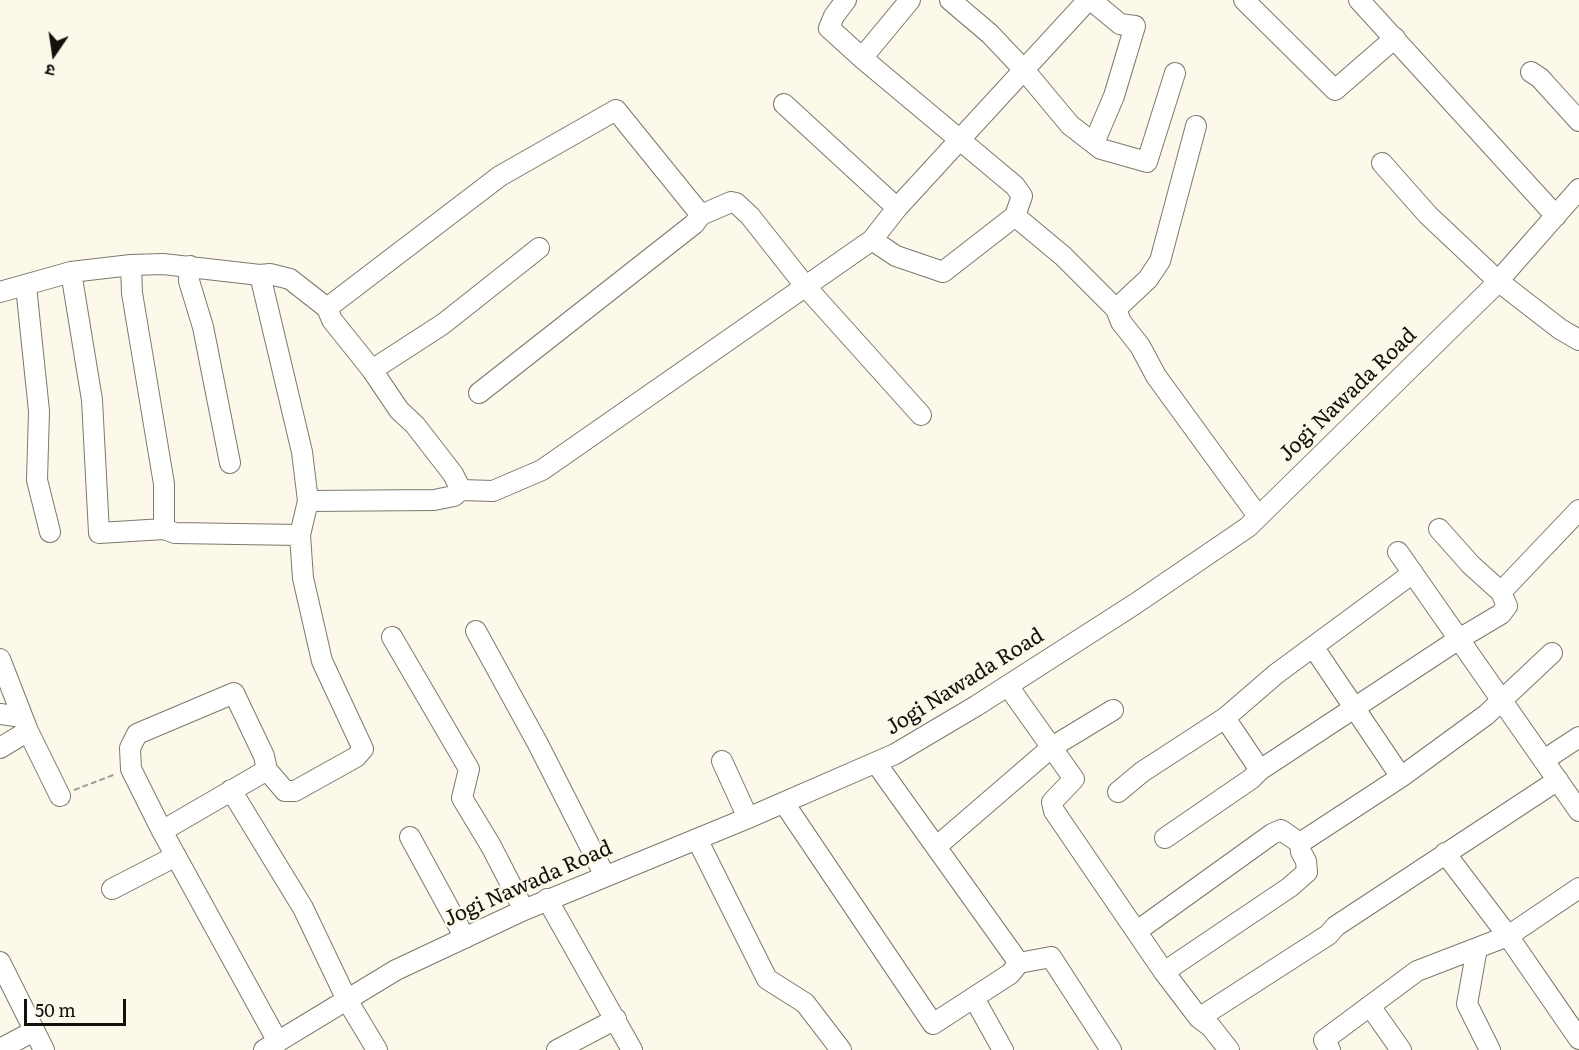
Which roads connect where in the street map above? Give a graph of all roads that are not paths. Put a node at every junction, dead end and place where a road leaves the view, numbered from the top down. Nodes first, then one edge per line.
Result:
1 (846, 0) edge
2 (910, 0) edge
3 (950, 0) edge
4 (1089, 0) edge
5 (1244, 0) edge
6 (1359, 0) edge
7 (1395, 38) junction
8 (862, 57) junction
9 (1025, 71) junction
10 (1532, 72) dead end
11 (1175, 73) dead end
12 (784, 104) dead end
13 (1579, 120) edge
14 (1196, 126) dead end
15 (960, 141) junction
16 (1094, 143) junction
17 (1382, 163) dead end
18 (1579, 189) edge
19 (897, 208) junction
20 (701, 215) junction
21 (1015, 216) junction
22 (1556, 216) junction
23 (872, 240) junction
24 (539, 248) dead end
25 (131, 265) junction
26 (190, 266) junction
27 (71, 272) junction
28 (260, 275) junction
29 (1498, 281) junction
30 (26, 286) junction
31 (806, 287) junction
32 (0, 292) edge
33 (327, 308) junction
34 (1116, 309) junction
35 (1579, 340) edge
36 (372, 370) junction
37 (480, 393) dead end
38 (921, 415) dead end
39 (231, 463) dead end
40 (461, 490) junction
41 (308, 501) junction
42 (1579, 510) edge
43 (1258, 516) junction
44 (164, 529) junction
45 (1439, 529) dead end
46 (50, 532) dead end
47 (300, 535) junction
48 (1398, 552) dead end
49 (1413, 573) junction
50 (1501, 592) junction
51 (476, 631) dead end
52 (392, 637) dead end
53 (1459, 639) junction
54 (1314, 648) junction
55 (1552, 653) dead end
56 (0, 659) edge
57 (1008, 686) junction
58 (1501, 699) junction
59 (1356, 709) junction
60 (1113, 710) dead end
61 (0, 714) edge
62 (1225, 718) junction
63 (25, 724) junction
64 (1579, 737) edge
65 (1052, 747) junction
66 (0, 748) edge
67 (1544, 760) junction
68 (722, 761) dead end
69 (876, 763) junction
70 (267, 770) junction
71 (1260, 770) junction
72 (1401, 777) junction
73 (1558, 780) junction
74 (231, 790) junction
75 (1118, 792) dead end
76 (60, 796) road end
77 (784, 803) junction
78 (1579, 811) edge
79 (748, 818) junction
80 (162, 831) junction
81 (410, 837) dead end
82 (1165, 838) dead end
83 (697, 839) junction
84 (1300, 843) junction
85 (936, 847) junction
86 (1445, 853) junction
87 (176, 856) junction
88 (605, 876) junction
89 (1579, 888) edge
90 (112, 889) dead end
91 (547, 899) junction
92 (524, 910) junction
93 (1137, 931) junction
94 (1509, 936) junction
95 (465, 938) junction
96 (1477, 948) junction
97 (0, 962) edge
98 (1019, 963) junction
99 (1164, 972) junction
100 (974, 998) junction
101 (347, 1000) junction
102 (1370, 1006) junction
103 (1199, 1018) junction
104 (616, 1019) junction
105 (34, 1030) junction
106 (1579, 1039) edge
107 (271, 1046) edge
108 (0, 1049) edge
109 (44, 1050) edge
110 (377, 1050) edge
111 (557, 1050) edge
112 (632, 1050) edge
113 (841, 1050) edge
114 (1003, 1050) edge
115 (1111, 1050) edge
116 (1229, 1050) edge
117 (1330, 1050) edge
118 (1401, 1050) edge
119 (1490, 1050) edge

1 - 8 street
2 - 8 street
3 - 9 street
4 - 9 street
4 - 16 street
5 - 7 street
6 - 7 street
7 - 22 street
8 - 15 street
9 - 15 street
9 - 16 street
10 - 13 street
11 - 16 street
12 - 19 street
14 - 34 street
15 - 19 street
15 - 21 street
17 - 29 street
18 - 22 street, Jogi Nawada Road
19 - 23 street
20 - 31 street
20 - 33 street
20 - 37 street
21 - 23 street
21 - 34 street
22 - 29 street, Jogi Nawada Road
23 - 31 street
24 - 36 street
25 - 26 street
25 - 27 street
25 - 44 street
26 - 28 street
26 - 39 street
27 - 30 street
27 - 44 street
28 - 33 street
28 - 41 street
29 - 35 street
29 - 43 street, Jogi Nawada Road
30 - 32 street
30 - 46 street
31 - 38 street
31 - 40 street
33 - 36 street
34 - 43 street
36 - 40 street
40 - 41 street
41 - 47 street
42 - 50 street
43 - 57 street, Jogi Nawada Road
44 - 47 street
45 - 50 street
47 - 70 street
48 - 49 street
49 - 53 street
49 - 54 street
50 - 53 street
51 - 88 street
52 - 92 street
53 - 58 street
53 - 59 street
54 - 59 street
54 - 62 street
55 - 58 street
56 - 63 street
57 - 65 street
57 - 69 street, Jogi Nawada Road
58 - 67 street
58 - 72 street
59 - 71 street
59 - 72 street
60 - 65 street
61 - 63 street
62 - 71 street
62 - 75 street
63 - 66 street
63 - 76 street
64 - 67 street
65 - 85 street
65 - 93 street
67 - 73 street
68 - 79 street
69 - 77 street, Jogi Nawada Road
69 - 85 street
70 - 74 street
70 - 80 street
71 - 82 street
72 - 84 street
73 - 78 street
73 - 86 street
74 - 80 street
74 - 101 street
77 - 79 street, Jogi Nawada Road
77 - 100 street
79 - 83 street, Jogi Nawada Road
80 - 87 street
81 - 95 street
83 - 88 street, Jogi Nawada Road
83 - 113 street
84 - 93 street
84 - 99 street
85 - 98 street
86 - 94 street
86 - 103 street
87 - 90 street
87 - 107 street
88 - 91 street, Jogi Nawada Road
89 - 94 street
91 - 92 street, Jogi Nawada Road
91 - 104 street
92 - 95 street, Jogi Nawada Road
93 - 99 street
94 - 96 street
94 - 106 street
95 - 101 street, Jogi Nawada Road
96 - 102 street
96 - 119 street
97 - 105 street
98 - 100 street
98 - 115 street
99 - 103 street
100 - 114 street
101 - 107 street, Jogi Nawada Road
101 - 110 street
102 - 117 street
102 - 118 street
103 - 116 street
104 - 111 street
104 - 112 street
105 - 108 street
105 - 109 street

